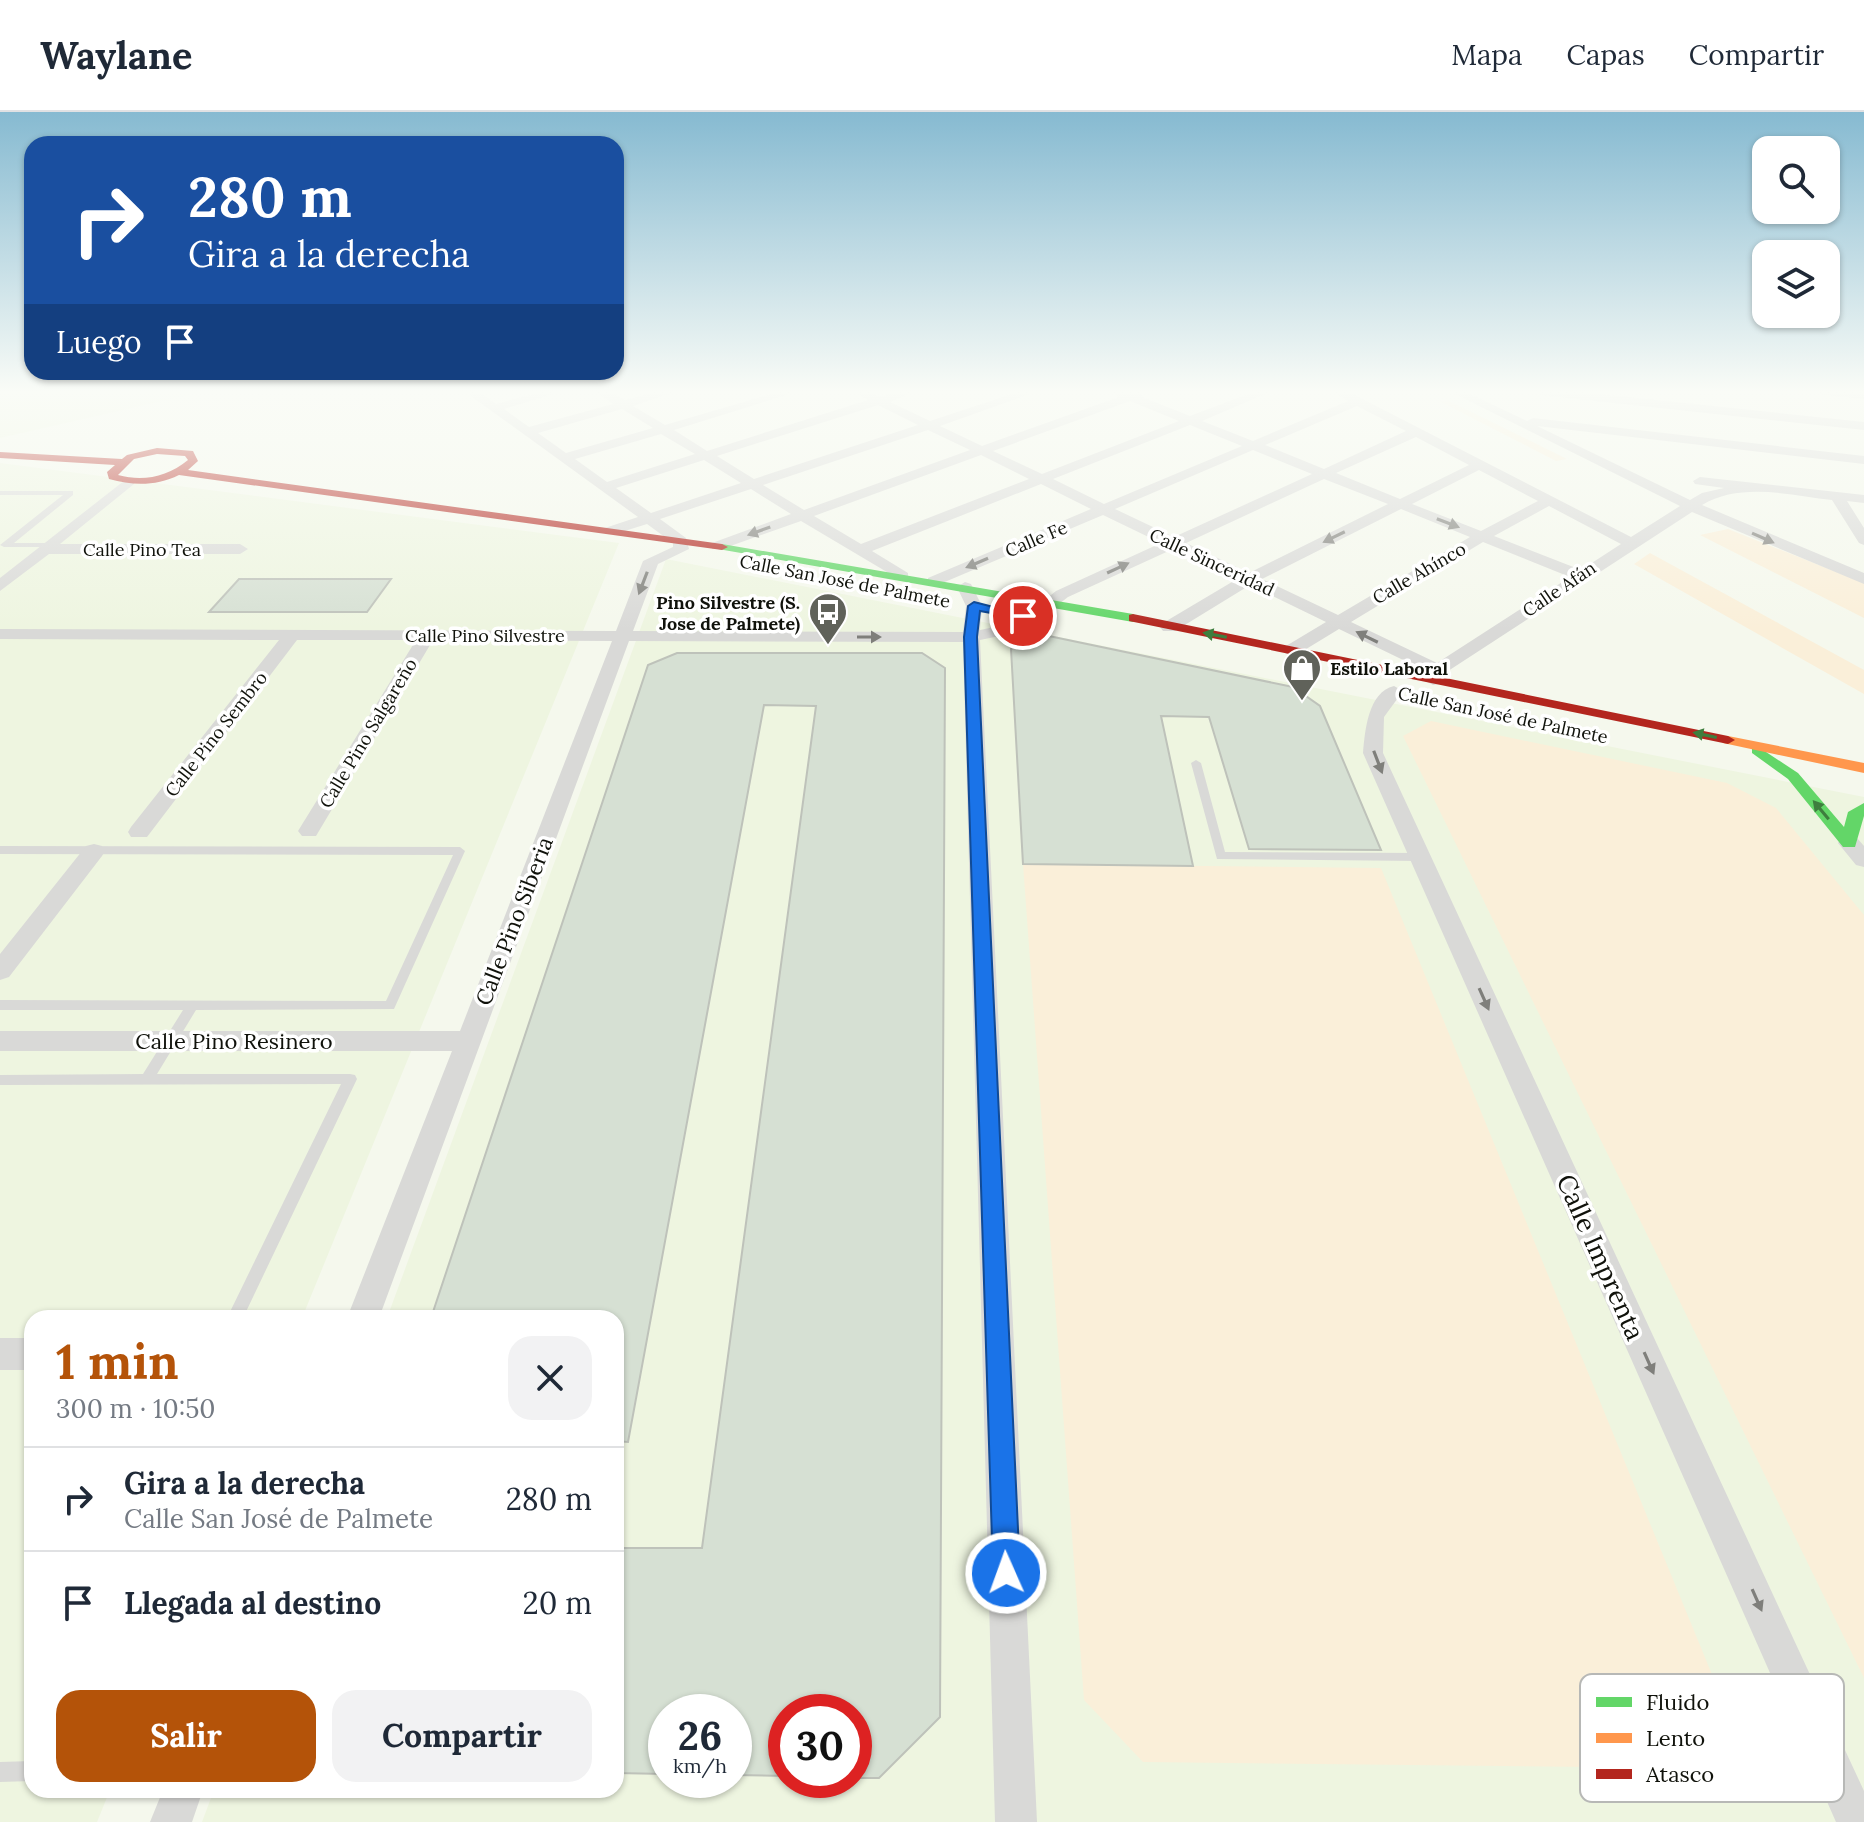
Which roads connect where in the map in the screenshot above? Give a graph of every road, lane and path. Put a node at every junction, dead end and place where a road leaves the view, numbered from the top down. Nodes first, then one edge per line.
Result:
1 (113, 471) edge
2 (583, 471) edge
3 (658, 471) edge
4 (730, 471) edge
5 (796, 471) edge
6 (925, 471) edge
7 (1022, 471) edge
8 (1060, 471) edge
9 (1195, 471) edge
10 (1316, 471) edge
11 (1327, 471) edge
12 (1467, 471) edge
13 (1490, 471) edge
14 (1619, 471) edge
15 (179, 472) joint
16 (1322, 473) junction
17 (1039, 479) junction
18 (129, 481) junction
19 (754, 485) junction
20 (605, 487) junction
21 (1748, 487) junction
22 (0, 493) edge
23 (1836, 495) junction
24 (1707, 496) junction
25 (1864, 499) edge
26 (1548, 501) junction
27 (1400, 504) junction
28 (1692, 506) junction
29 (1104, 510) junction
30 (802, 515) junction
31 (648, 518) junction
32 (577, 527) junction
33 (610, 531) junction
34 (1482, 536) junction
35 (1864, 540) edge
36 (1172, 543) junction
37 (1630, 543) junction
38 (4, 545) edge
39 (681, 545) junction
40 (717, 546) junction
41 (47, 547) junction
42 (240, 549) dead end
43 (860, 550) junction
44 (1579, 575) junction
45 (902, 576) junction
46 (1249, 579) junction
47 (1864, 579) edge
48 (934, 581) junction
49 (0, 586) edge
50 (965, 587) junction
51 (974, 606) junction
52 (1048, 612) junction
53 (1336, 622) junction
54 (1169, 627) junction
55 (1092, 630) dead end
56 (0, 634) edge
57 (292, 635) junction
58 (428, 635) junction
59 (623, 635) junction
60 (971, 637) junction
61 (1292, 650) junction
62 (1288, 670) dead end
63 (1435, 675) junction
64 (1394, 692) joint
65 (1749, 744) junction
66 (1196, 763) dead end
67 (1747, 767) dead end
68 (1864, 768) edge
69 (1793, 776) junction
70 (1822, 782) dead end
71 (1864, 808) edge
72 (309, 831) dead end
73 (139, 832) dead end
74 (1849, 843) junction
75 (0, 850) edge
76 (94, 851) junction
77 (1420, 857) junction
78 (1864, 860) edge
79 (0, 971) edge
80 (0, 1005) edge
81 (193, 1005) junction
82 (0, 1041) edge
83 (171, 1041) junction
84 (468, 1041) junction
85 (147, 1079) junction
86 (0, 1080) edge
87 (239, 1310) edge
88 (366, 1310) edge
89 (0, 1354) edge
90 (24, 1354) edge
91 (1790, 1674) edge
92 (24, 1771) edge
93 (0, 1772) edge
94 (1844, 1793) edge
95 (180, 1798) edge
96 (171, 1822) edge
97 (1016, 1822) edge
98 (1857, 1822) edge

1 - 18 street
2 - 20 street
3 - 20 street
4 - 19 street
5 - 19 street
6 - 30 street
7 - 17 street, Calle Sinceridad
8 - 17 street
9 - 29 street, Calle Fe
10 - 16 street
11 - 16 street, Calle Pino Silvestre
12 - 27 street
13 - 26 street
14 - 28 street
15 - 18 street, Calle San José de Palmete
15 - 32 street, Calle San José de Palmete
16 - 27 street
16 - 36 street, Calle Pino Silvestre
17 - 29 street, Calle Sinceridad
17 - 43 street
18 - 41 street
19 - 30 street
19 - 31 street
20 - 31 street
21 - 23 street
21 - 24 street
21 - 24 street
22 - 38 lane
23 - 25 street
23 - 35 street
24 - 28 street, Calle Afán
26 - 34 street, Calle Ahínco
26 - 37 street
27 -> 34 street
27 -> 46 street
28 - 37 street, Calle Afán
28 -> 47 street
29 - 36 street, Calle Sinceridad
29 -> 48 street, Calle Fe
30 -> 40 street
30 - 43 street
31 - 33 street
31 - 39 street
32 - 33 street, Calle San José de Palmete
32 - 39 street, Calle San José de Palmete
33 - 39 street, Calle San José de Palmete
34 - 44 street
34 - 53 street, Calle Ahínco
36 - 46 street, Calle Sinceridad
52 -> 36 street, Calle Pino Silvestre
37 - 44 street, Calle Afán
38 - 41 lane, Calle Pino Tea
39 - 40 street, Calle San José de Palmete
39 - 51 street, Calle San José de Palmete
39 -> 59 street, Calle Pino Siberia
40 - 45 street, Calle San José de Palmete
41 - 42 street, Calle Pino Tea
41 - 49 street
43 - 45 street
44 - 63 street, Calle Afán
45 - 48 street, Calle San José de Palmete
46 - 53 street, Calle Sinceridad
46 - 54 street
48 - 50 street, Calle San José de Palmete
50 - 51 street
50 - 52 street, Calle San José de Palmete
51 - 52 street, Calle San José de Palmete
51 - 60 street
52 - 54 street, Calle San José de Palmete
52 - 55 street, Calle San José de Palmete
52 - 60 street, Calle Pino Silvestre
53 - 61 street, Calle Ahínco
63 -> 53 street, Calle Sinceridad
61 -> 54 street, Calle San José de Palmete
56 - 57 street, Calle Pino Silvestre
57 - 58 street, Calle Pino Silvestre
57 - 73 street, Calle Pino Sembro
58 - 59 street, Calle Pino Silvestre
58 - 72 street, Calle Pino Salgareño
59 -> 60 street, Calle Pino Silvestre
59 - 84 street, Calle Pino Siberia
60 - 97 street
61 - 63 street, Calle San José de Palmete
62 - 63 street
63 - 64 street
65 -> 63 street, Calle San José de Palmete
64 -> 77 street, Calle Imprenta
65 - 68 street, Calle San José de Palmete
65 - 69 street
66 - 77 lane
67 - 69 street
69 - 70 street
74 -> 69 street
71 - 74 street
74 - 78 street
75 - 76 lane
76 - 79 street
76 - 81 lane
77 -> 91 street, Calle Imprenta
80 - 81 lane
81 - 83 lane
82 - 83 street, Calle Pino Resinero
83 - 84 street, Calle Pino Resinero
83 - 85 lane
84 - 88 street, Calle Pino Siberia
85 - 86 lane
85 - 87 lane
89 - 90 street
92 - 93 lane
94 -> 98 street, Calle Imprenta
95 - 96 street

